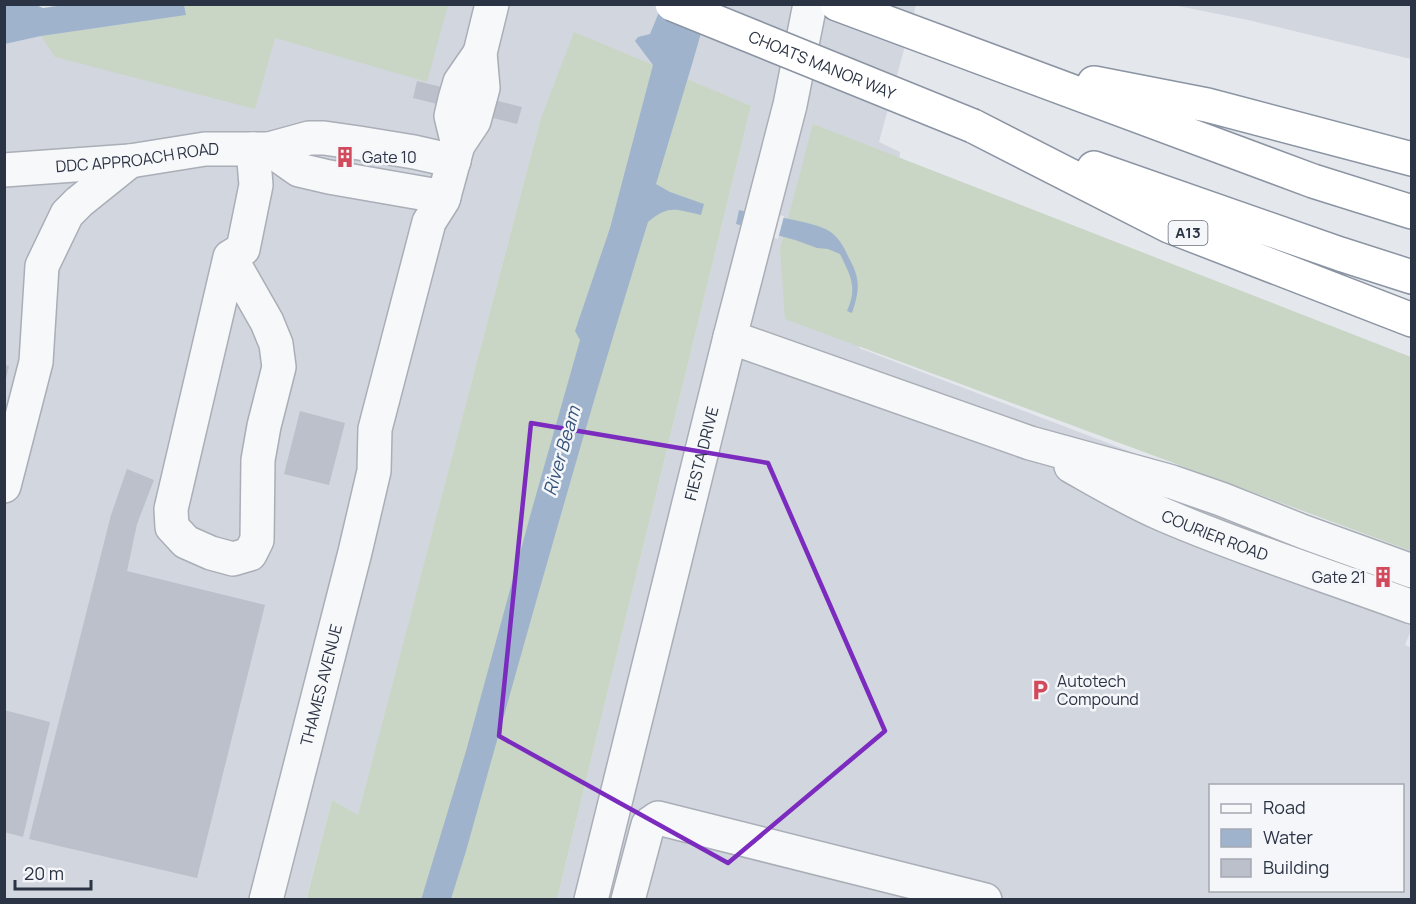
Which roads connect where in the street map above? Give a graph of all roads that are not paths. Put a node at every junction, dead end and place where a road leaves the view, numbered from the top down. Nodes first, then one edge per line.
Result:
1 (492, 4) edge
2 (672, 4) edge
3 (810, 4) edge
4 (837, 4) edge
5 (995, 64) junction
6 (973, 126) junction
7 (261, 149) junction
8 (456, 153) junction
9 (1412, 159) edge
10 (130, 161) junction
11 (4, 170) edge
12 (443, 199) junction
13 (1412, 212) edge
14 (230, 257) junction
15 (1412, 277) edge
16 (1412, 320) edge
17 (730, 337) junction
18 (1105, 473) junction
19 (4, 486) edge
20 (1281, 540) junction
21 (1358, 551) junction
22 (1412, 571) edge
23 (1349, 584) junction
24 (1412, 607) edge
25 (266, 900) edge
26 (591, 900) edge
27 (628, 900) edge
28 (985, 900) edge

1 - 8 street, THAMES AVENUE
2 - 6 highway, CHOATS MANOR WAY / A13, bridge
3 - 17 street, FIESTA DRIVE
4 - 5 highway
5 - 9 highway
5 - 13 highway
6 - 15 highway, A13
6 - 16 highway, A13
7 - 8 street, DDC APPROACH ROAD
7 - 10 street, DDC APPROACH ROAD
7 - 12 street
7 - 14 street
8 - 12 street, THAMES AVENUE
10 - 11 street, DDC APPROACH ROAD
10 - 19 street
12 - 25 street, THAMES AVENUE
14 - 14 street
17 - 18 street, COURIER ROAD
17 - 26 street, FIESTA DRIVE
18 - 20 street
18 - 21 street, COURIER ROAD
18 - 23 street, COURIER ROAD
20 - 21 street
20 - 23 street
21 - 22 street, COURIER ROAD
23 - 24 street, COURIER ROAD
27 - 28 street

